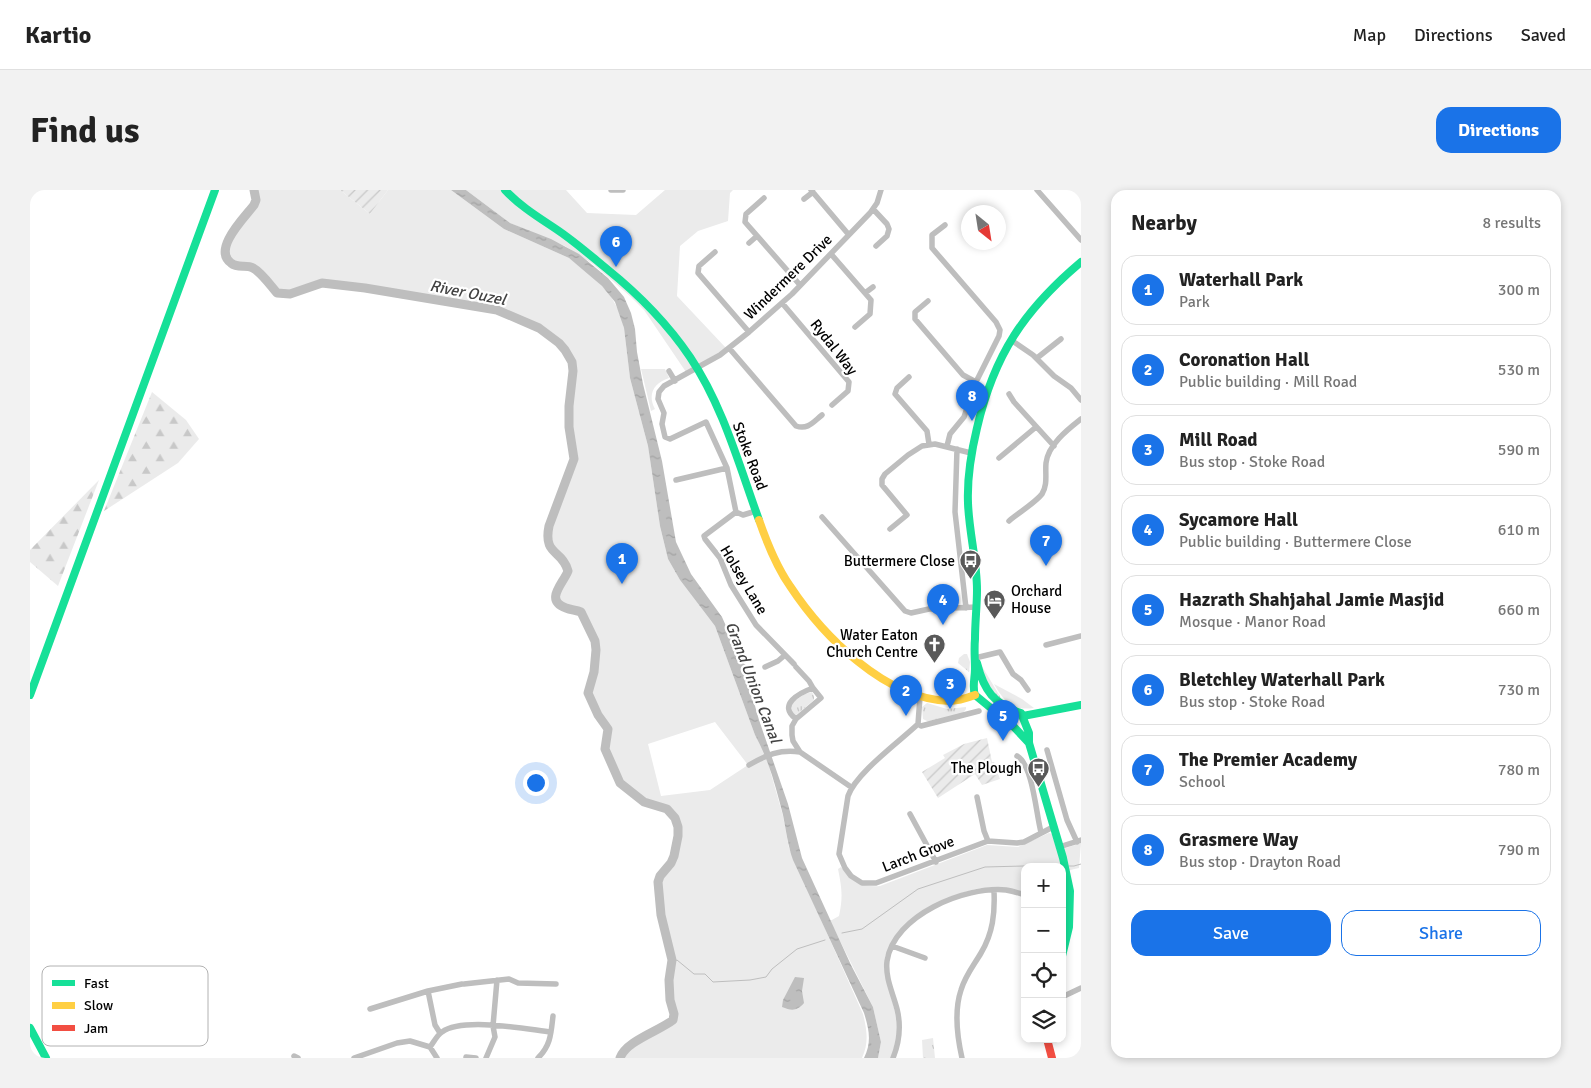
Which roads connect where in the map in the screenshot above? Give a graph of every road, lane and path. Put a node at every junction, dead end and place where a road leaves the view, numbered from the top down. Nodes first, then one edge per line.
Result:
1 (215, 190) edge
2 (505, 190) edge
3 (612, 190) edge
4 (623, 190) edge
5 (880, 190) edge
6 (1037, 190) edge
7 (812, 191) edge
8 (764, 198) dead end
9 (804, 199) dead end
10 (873, 209) junction
11 (944, 225) dead end
12 (849, 235) junction
13 (757, 236) junction
14 (1080, 237) edge
15 (750, 243) dead end
16 (876, 246) dead end
17 (715, 252) dead end
18 (831, 254) junction
19 (1081, 262) edge
20 (800, 285) junction
21 (873, 286) dead end
22 (865, 293) junction
23 (928, 301) dead end
24 (782, 303) junction
25 (855, 327) dead end
26 (749, 332) junction
27 (1061, 339) dead end
28 (1011, 340) junction
29 (729, 348) junction
30 (1037, 358) junction
31 (698, 368) junction
32 (669, 371) dead end
33 (908, 377) dead end
34 (674, 381) junction
35 (976, 382) junction
36 (1009, 394) dead end
37 (1081, 400) edge
38 (832, 405) dead end
39 (822, 414) dead end
40 (1081, 419) edge
41 (1036, 427) junction
42 (929, 444) junction
43 (947, 446) junction
44 (1054, 446) junction
45 (957, 449) junction
46 (972, 453) junction
47 (999, 458) dead end
48 (727, 468) junction
49 (676, 480) dead end
50 (756, 510) junction
51 (736, 512) junction
52 (822, 517) dead end
53 (1009, 521) dead end
54 (890, 529) dead end
55 (977, 607) junction
56 (966, 608) junction
57 (1081, 636) edge
58 (1046, 645) dead end
59 (785, 655) junction
60 (975, 659) junction
61 (765, 667) dead end
62 (974, 686) junction
63 (984, 687) junction
64 (813, 688) junction
65 (1028, 690) dead end
66 (30, 696) edge
67 (977, 696) junction
68 (920, 697) junction
69 (1081, 705) edge
70 (979, 711) dead end
71 (1013, 712) junction
72 (1023, 718) junction
73 (796, 719) junction
74 (918, 724) junction
75 (1011, 724) junction
76 (1029, 743) junction
77 (1047, 750) dead end
78 (800, 752) junction
79 (1017, 756) dead end
80 (748, 765) dead end
81 (851, 787) junction
82 (977, 797) dead end
83 (910, 814) dead end
84 (1054, 827) junction
85 (1041, 832) junction
86 (988, 841) junction
87 (1079, 841) edge
88 (1059, 847) junction
89 (936, 862) junction
90 (1064, 863) edge
91 (1066, 871) edge
92 (994, 890) junction
93 (1021, 894) edge
94 (1066, 899) edge
95 (892, 946) junction
96 (1063, 953) edge
97 (925, 958) dead end
98 (497, 980) junction
99 (556, 984) dead end
100 (1081, 988) edge
101 (428, 991) junction
102 (1066, 994) edge
103 (370, 1009) dead end
104 (553, 1016) dead end
105 (493, 1026) junction
106 (30, 1028) edge
107 (440, 1032) junction
108 (551, 1032) junction
109 (1048, 1043) edge
110 (430, 1047) junction
111 (466, 1056) edge
112 (46, 1058) edge
113 (354, 1058) edge
114 (437, 1058) edge
115 (476, 1058) edge
116 (486, 1058) edge
117 (538, 1058) edge
118 (893, 1058) edge
119 (962, 1058) edge
120 (1052, 1058) edge

1 - 66 main road
2 - 31 main road, Stoke Road
3 - 4 street
5 - 10 street, Windermere Drive
6 - 14 street
7 - 9 street
7 - 12 street
8 - 13 street
10 - 12 street, Windermere Drive
10 - 16 street
11 - 35 street
12 - 18 street, Windermere Drive
13 - 15 street
13 - 20 street
17 - 26 street
18 - 20 street, Windermere Drive
18 - 22 street
19 - 28 main road
20 - 24 street, Windermere Drive
21 - 22 street
22 - 25 street
23 - 35 street
24 - 26 street, Windermere Drive
24 - 38 street, Rydal Way
26 - 29 street, Windermere Drive
27 - 30 street
28 - 30 street
28 - 46 main road
29 - 31 street, Windermere Drive
29 - 39 street
30 - 37 street
31 - 34 street, Windermere Drive
31 - 50 main road, Stoke Road
32 - 34 street
33 - 42 street
34 - 48 street
35 - 43 street
36 - 41 street
40 - 44 street
41 - 44 street
41 - 47 street
42 - 43 street
42 - 54 street
43 - 45 street
44 - 53 street
45 - 46 street
45 - 56 street
46 - 55 main road
48 - 49 street
48 - 51 street
50 - 51 street
50 - 68 main road, Stoke Road
51 - 59 street, Holsey Lane
52 - 56 street
55 - 56 street
55 - 60 main road
57 - 58 street
59 - 61 street
59 - 64 street, Holsey Lane
60 - 62 main road
60 - 63 main road
60 - 65 street
62 - 63 main road
62 - 67 main road
63 - 67 main road
63 - 71 main road
64 - 73 street
64 - 73 street
67 - 68 main road, Stoke Road
67 - 75 main road
68 - 74 street
69 - 72 main road
70 - 74 street
71 - 72 main road
71 - 75 main road
72 - 75 main road
72 - 76 main road
73 - 78 street
74 - 81 street
75 - 76 main road
76 - 84 main road
77 - 87 street
78 - 80 street
78 - 81 street
79 - 85 street
81 - 89 street, Larch Grove
82 - 86 street
83 - 89 street
84 - 85 street, Larch Grove
84 - 88 main road
85 - 86 street, Larch Grove
86 - 89 street, Larch Grove
87 - 88 street
88 - 90 main road
91 - 94 main road
92 - 93 street
92 - 95 street
92 - 119 street
94 - 96 main road
95 - 97 street
95 - 118 street
98 - 99 street
98 - 101 street
98 - 105 street
100 - 102 street
101 - 103 street
101 - 107 street
104 - 108 street
105 - 107 street
105 - 108 street
105 - 116 street
106 - 112 main road
107 - 110 street
108 - 117 street
109 - 120 main road
110 - 113 street
110 - 114 street
111 - 115 street

